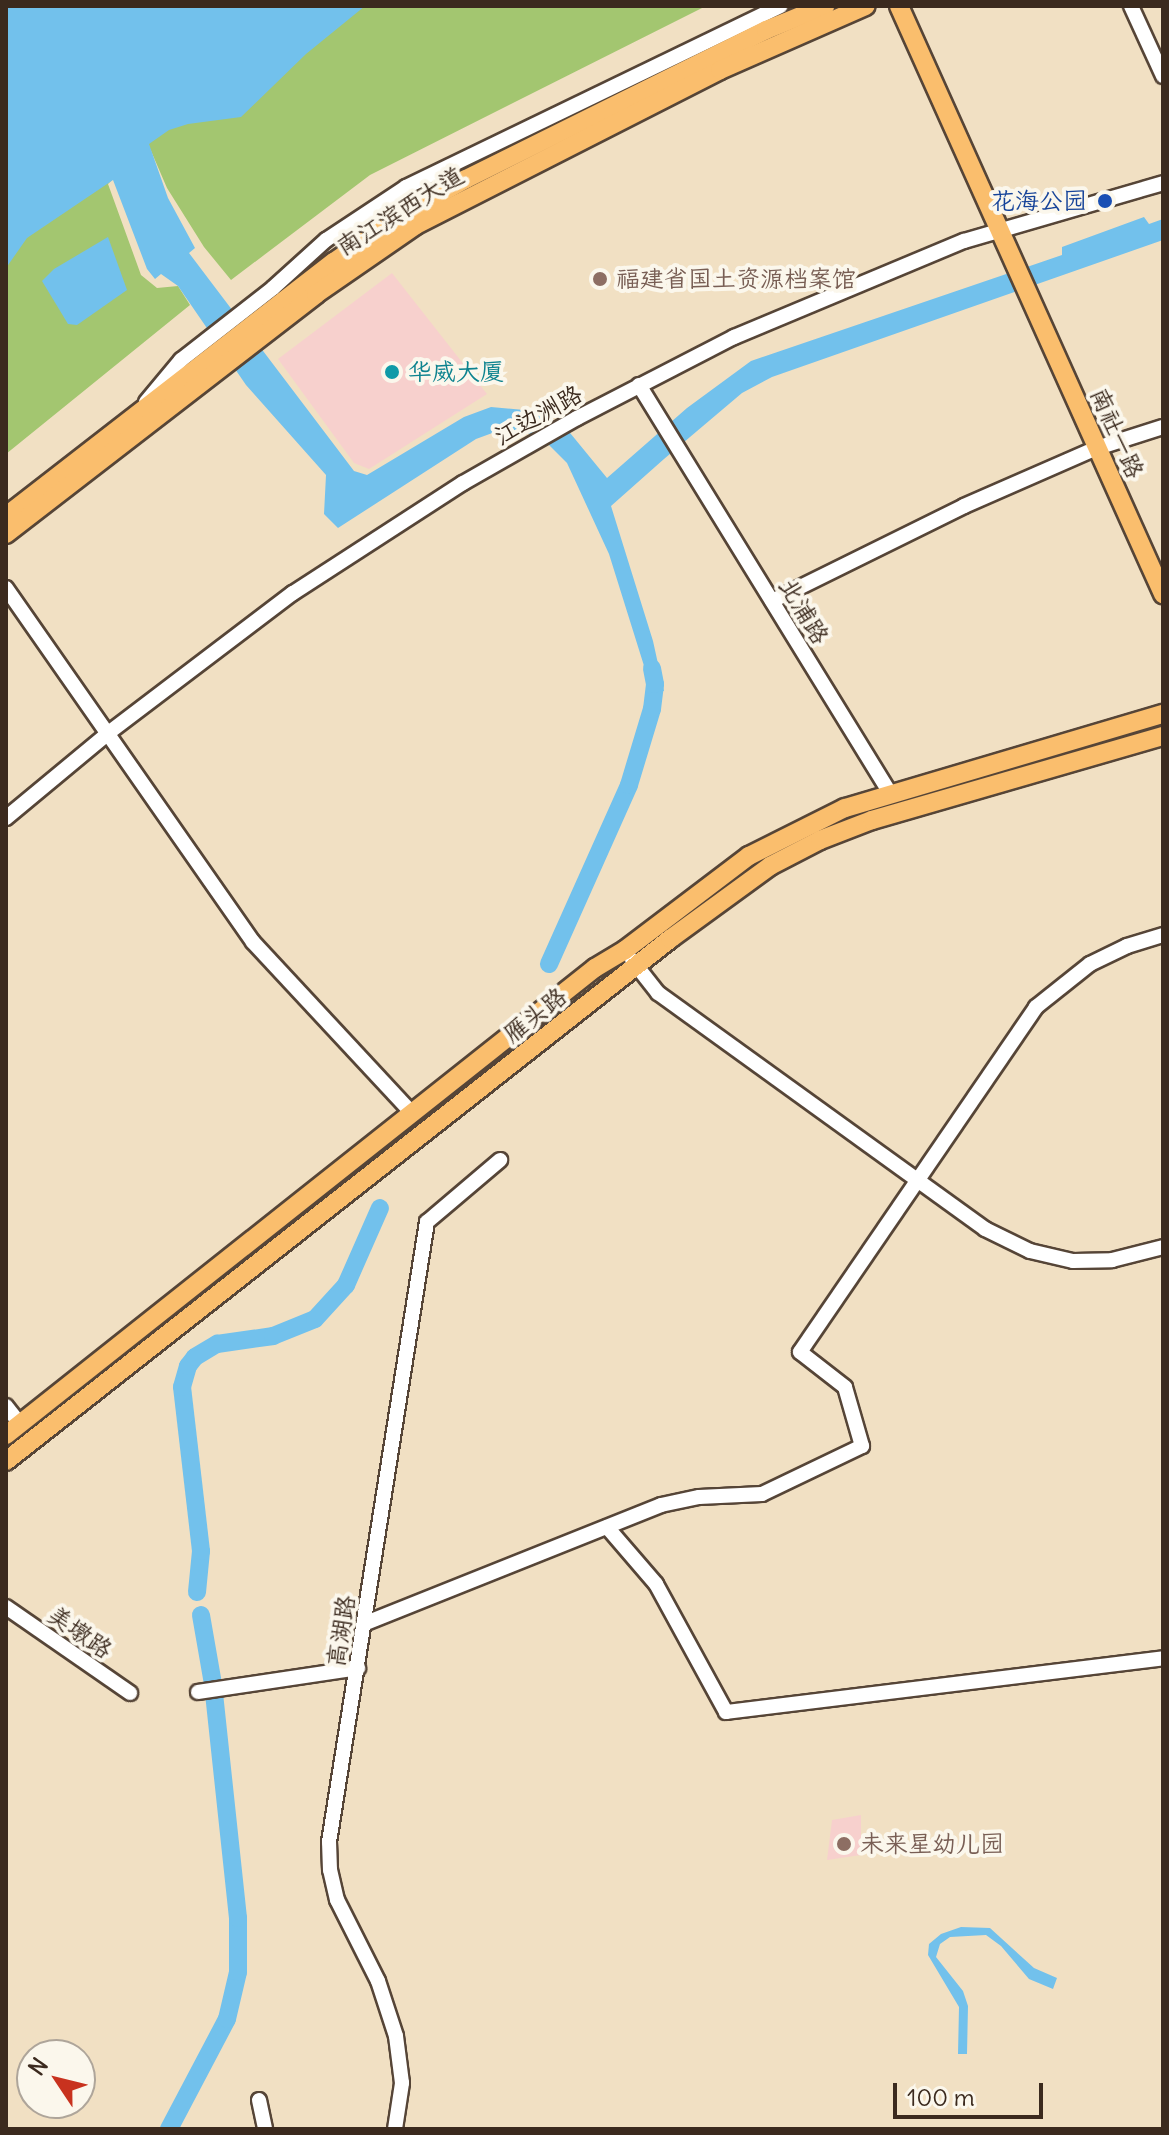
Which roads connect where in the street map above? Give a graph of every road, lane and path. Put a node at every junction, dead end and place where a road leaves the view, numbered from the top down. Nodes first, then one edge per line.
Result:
1 (781, 6) edge
2 (825, 6) edge
3 (866, 6) edge
4 (899, 6) edge
5 (1131, 6) edge
6 (1163, 76) edge
7 (1163, 183) edge
8 (999, 228) junction
9 (249, 327) junction
10 (219, 351) junction
11 (639, 385) junction
12 (1163, 427) edge
13 (1097, 448) junction
14 (6, 516) edge
15 (6, 534) edge
16 (6, 588) edge
17 (1163, 594) edge
18 (772, 601) junction
19 (1163, 714) edge
20 (107, 734) junction
21 (1163, 736) edge
22 (890, 793) junction
23 (6, 818) edge
24 (1163, 935) edge
25 (630, 958) junction
26 (411, 1112) junction
27 (500, 1160) dead end
28 (916, 1182) junction
29 (1163, 1247) edge
30 (6, 1406) edge
31 (13, 1430) edge
32 (6, 1461) edge
33 (607, 1527) junction
34 (6, 1607) edge
35 (366, 1623) junction
36 (1163, 1658) edge
37 (358, 1668) junction
38 (198, 1692) dead end
39 (130, 1693) dead end
40 (259, 2100) dead end
41 (265, 2129) edge
42 (395, 2129) edge

1 - 9 street
2 - 9 main road, 南江滨西大道
3 - 9 main road, 南江滨西大道
4 - 8 main road
5 - 6 street
7 - 8 street, 江边洲路
8 - 11 street, 江边洲路
8 - 13 main road, 南社一路
9 - 10 main road, 南江滨西大道
10 - 14 main road, 南江滨西大道
10 - 15 main road, 南江滨西大道
11 - 18 street, 北浦路
11 - 20 street, 江边洲路
12 - 13 street
13 - 17 main road, 南社一路
13 - 18 street
16 - 20 street
18 - 22 street, 北浦路
19 - 22 main road, 雁头路
20 - 23 street, 江边洲路
20 - 26 street
21 - 25 main road, 雁头路
22 - 25 main road, 雁头路
24 - 28 street
25 - 26 main road, 雁头路
25 - 28 street
25 - 32 main road, 雁头路
26 - 31 main road, 雁头路
27 - 35 street, 高湖路
28 - 29 street
28 - 33 street
30 - 31 street
33 - 35 street
33 - 36 street
34 - 39 street, 美墩路
35 - 37 street, 高湖路
37 - 38 street
37 - 42 street, 高湖路
40 - 41 street

